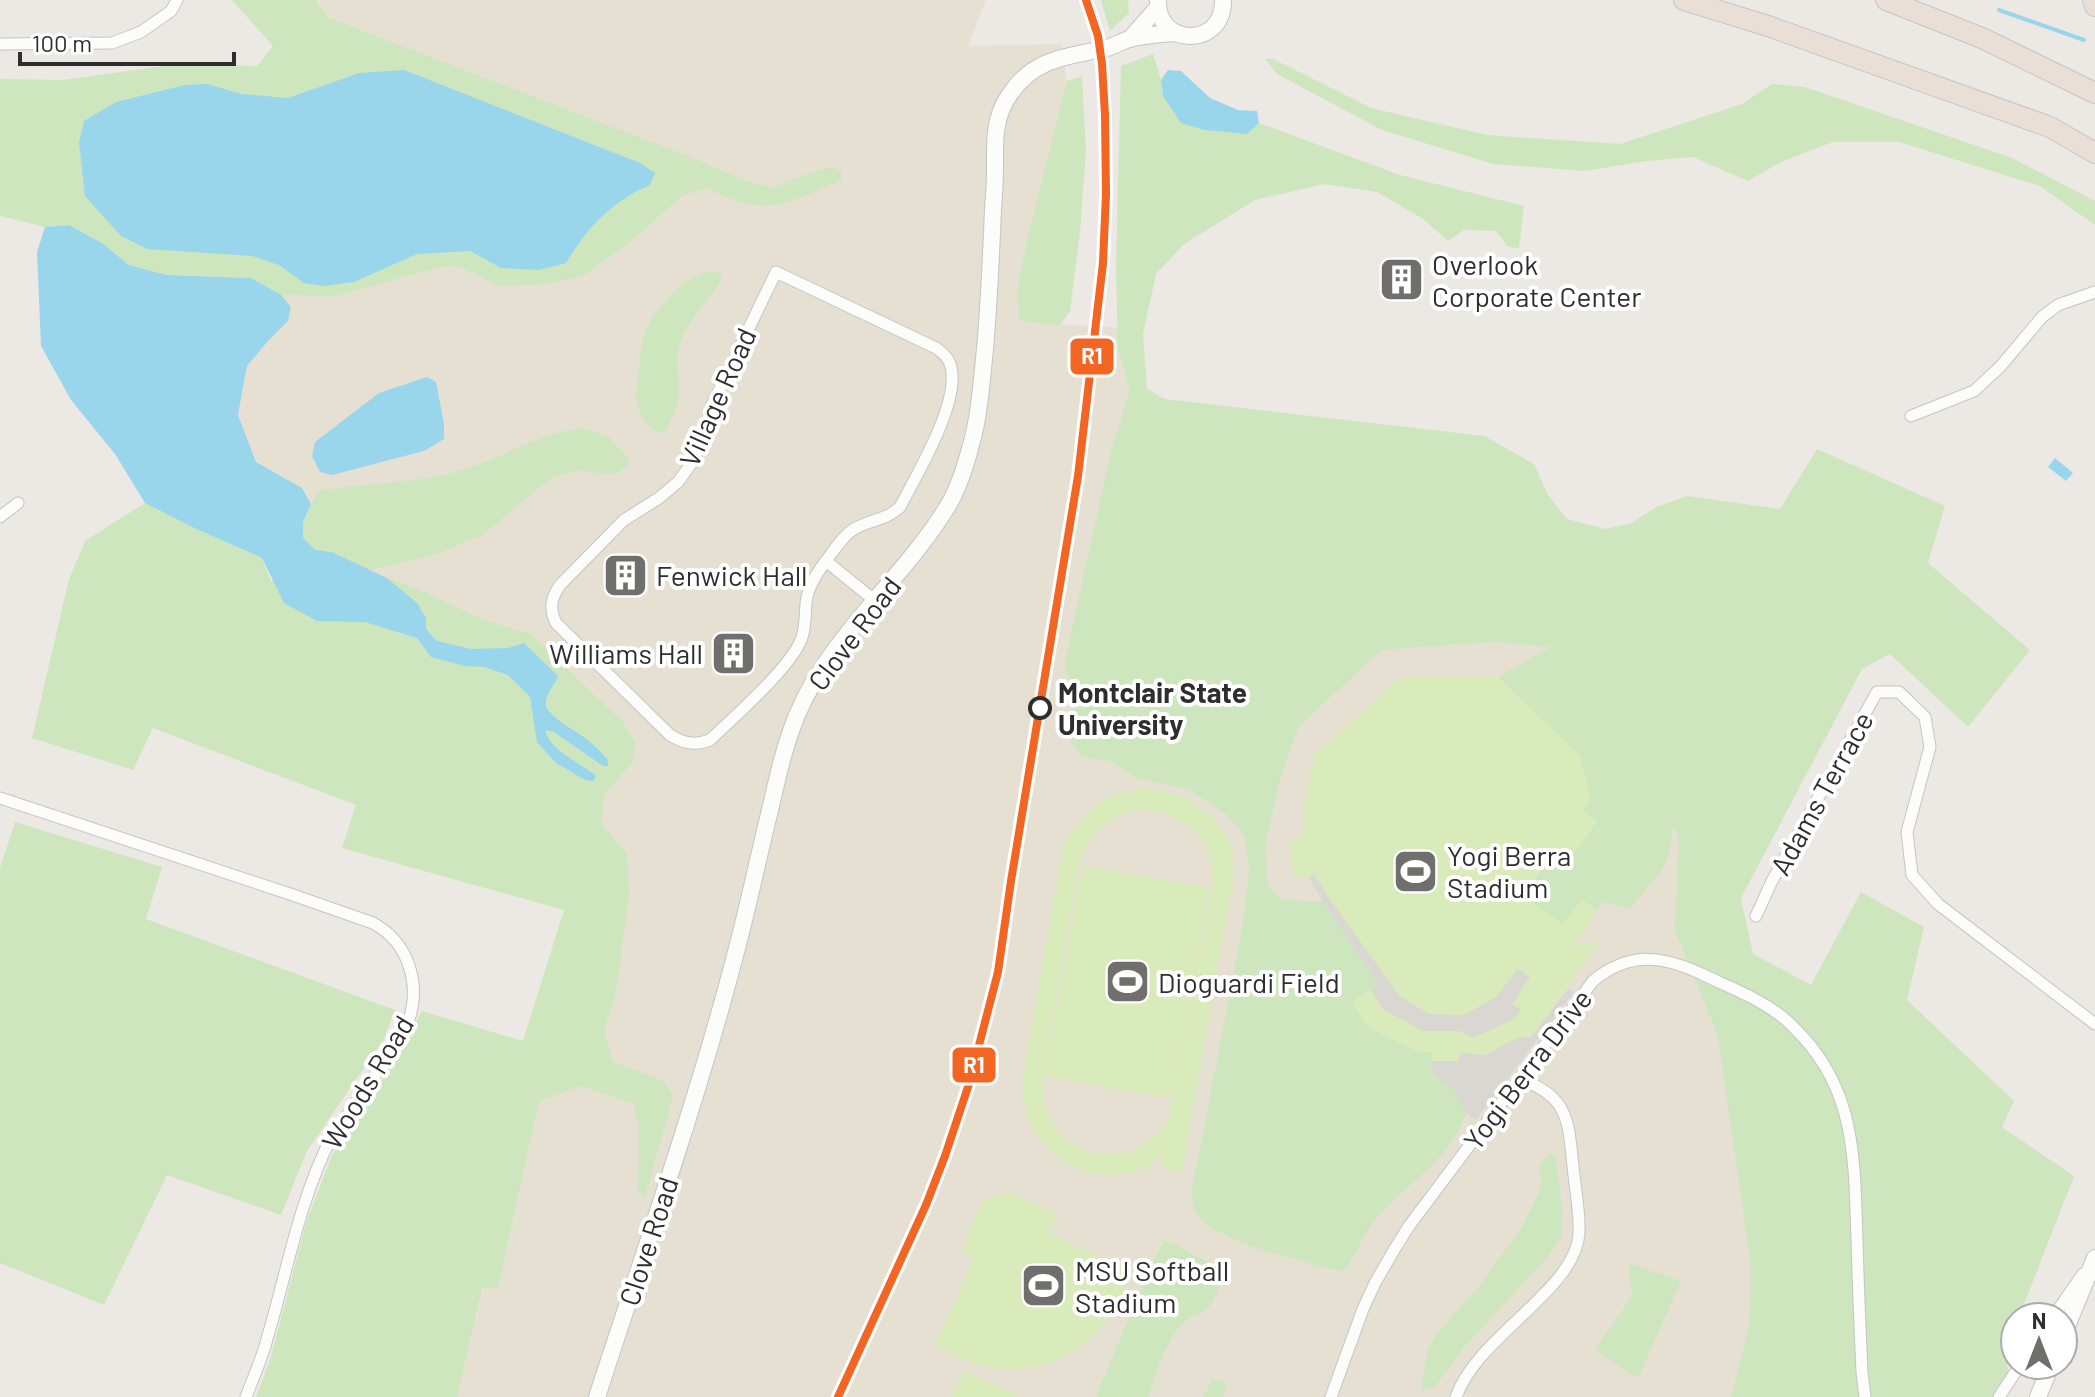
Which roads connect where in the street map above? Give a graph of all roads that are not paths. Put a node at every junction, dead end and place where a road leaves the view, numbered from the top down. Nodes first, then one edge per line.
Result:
1 (177, 0) edge
2 (1684, 0) edge
3 (1886, 0) edge
4 (2093, 0) edge
5 (1226, 3) edge
6 (1158, 4) edge
7 (2095, 6) edge
8 (1176, 33) junction
9 (1130, 39) junction
10 (0, 44) edge
11 (2095, 93) edge
12 (2095, 153) edge
13 (2095, 292) edge
14 (1911, 416) dead end
15 (18, 503) dead end
16 (0, 517) edge
17 (826, 561) junction
18 (874, 600) junction
19 (0, 798) edge
20 (1756, 916) dead end
21 (2095, 1024) edge
22 (1521, 1078) junction
23 (2095, 1258) edge
24 (2064, 1301) edge
25 (2077, 1301) edge
26 (246, 1397) edge
27 (597, 1397) edge
28 (1331, 1397) edge
29 (1456, 1397) edge
30 (1865, 1397) edge

1 - 10 street
2 - 12 highway
3 - 11 highway
4 - 7 highway
5 - 8 street, Clove Road
6 - 8 street
6 - 9 street
8 - 9 street, Clove Road
9 - 18 street, Clove Road
13 - 14 street
15 - 16 street
17 - 17 street, Village Road
17 - 18 street
18 - 27 street, Clove Road
19 - 26 street, Woods Road
20 - 21 street, Adams Terrace
22 - 28 street, Yogi Berra Drive
22 - 29 street
22 - 30 street, Yogi Berra Drive
23 - 24 street
23 - 25 street

